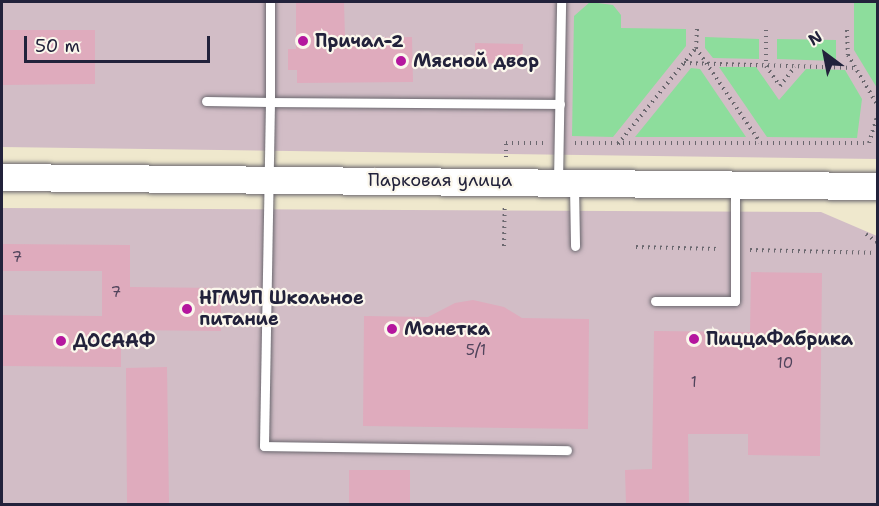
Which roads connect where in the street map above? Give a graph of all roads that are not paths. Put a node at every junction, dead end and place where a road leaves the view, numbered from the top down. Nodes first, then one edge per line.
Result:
1 (270, 2) edge
2 (561, 2) edge
3 (206, 101) dead end
4 (270, 102) junction
5 (560, 104) junction
6 (2, 177) edge
7 (269, 179) junction
8 (566, 181) junction
9 (735, 184) junction
10 (878, 186) edge
11 (575, 246) dead end
12 (655, 301) dead end
13 (567, 450) dead end

1 - 4 lane
2 - 5 lane
3 - 4 lane
4 - 5 lane
4 - 7 lane
5 - 8 lane
6 - 7 main road, Парковая улица
7 - 8 main road, Парковая улица
7 - 13 lane
8 - 9 main road, Парковая улица
8 - 11 lane
9 - 10 main road, Парковая улица
9 - 12 lane

